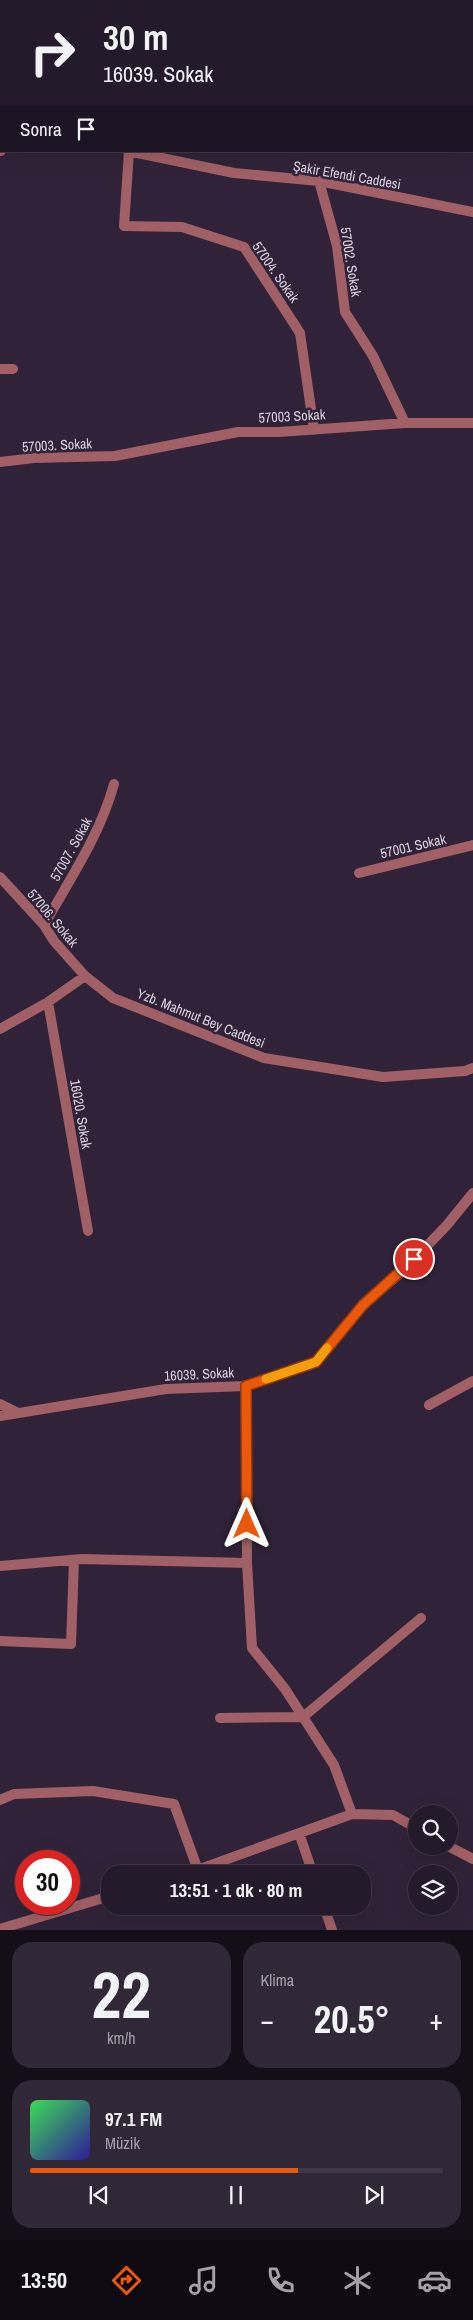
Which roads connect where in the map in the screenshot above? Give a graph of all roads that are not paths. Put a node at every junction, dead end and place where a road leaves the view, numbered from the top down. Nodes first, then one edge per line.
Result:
1 (129, 152) edge
2 (134, 152) edge
3 (319, 181) junction
4 (473, 212) edge
5 (0, 369) edge
6 (14, 369) dead end
7 (405, 423) junction
8 (473, 423) edge
9 (314, 430) junction
10 (115, 456) joint
11 (0, 462) edge
12 (114, 784) dead end
13 (473, 846) edge
14 (359, 873) dead end
15 (0, 877) edge
16 (44, 924) junction
17 (85, 976) junction
18 (48, 1002) junction
19 (0, 1029) edge
20 (473, 1068) edge
21 (473, 1192) edge
22 (88, 1231) dead end
23 (473, 1381) edge
24 (246, 1386) junction
25 (0, 1404) edge
26 (429, 1405) dead end
27 (19, 1414) junction
28 (0, 1416) edge
29 (74, 1560) junction
30 (247, 1563) junction
31 (0, 1566) edge
32 (420, 1618) dead end
33 (0, 1641) edge
34 (303, 1717) junction
35 (220, 1718) dead end
36 (0, 1800) edge
37 (352, 1814) junction
38 (408, 1823) edge
39 (299, 1833) junction
40 (458, 1851) edge
41 (473, 1859) edge
42 (196, 1865) edge
43 (212, 1865) edge
44 (310, 1865) edge
45 (101, 1899) edge
46 (327, 1915) edge
47 (0, 1929) edge
48 (332, 1930) edge

1 - 9 street, 57004. Sokak
2 - 3 street, Şakir Efendi Caddesi
3 - 4 street, Şakir Efendi Caddesi
3 - 7 street, 57002. Sokak
5 - 6 street
7 - 8 street, 57003 Sokak
7 - 9 street, 57003 Sokak
9 - 10 street, 57003 Sokak
10 - 11 street, 57003. Sokak
12 - 16 street, 57007. Sokak
13 - 14 street, 57001 Sokak
15 - 16 street, 57006. Sokak
16 - 17 street, 57006. Sokak
17 - 18 street
17 - 20 street, Yzb. Mahmut Bey Caddesi
18 - 19 street
18 - 22 street, 16020. Sokak
21 - 24 street, 16039. Sokak
23 - 26 street
24 - 27 street, 16039. Sokak
24 - 30 street
25 - 27 street
27 - 28 street, 16039. Sokak
29 - 30 street
29 - 31 street
29 - 33 street
30 - 34 street
32 - 34 street
34 - 35 street
34 - 37 street
36 - 42 street
37 - 38 street
37 - 39 street
39 - 43 street
39 - 44 street
40 - 41 street
45 - 47 street
46 - 48 street

